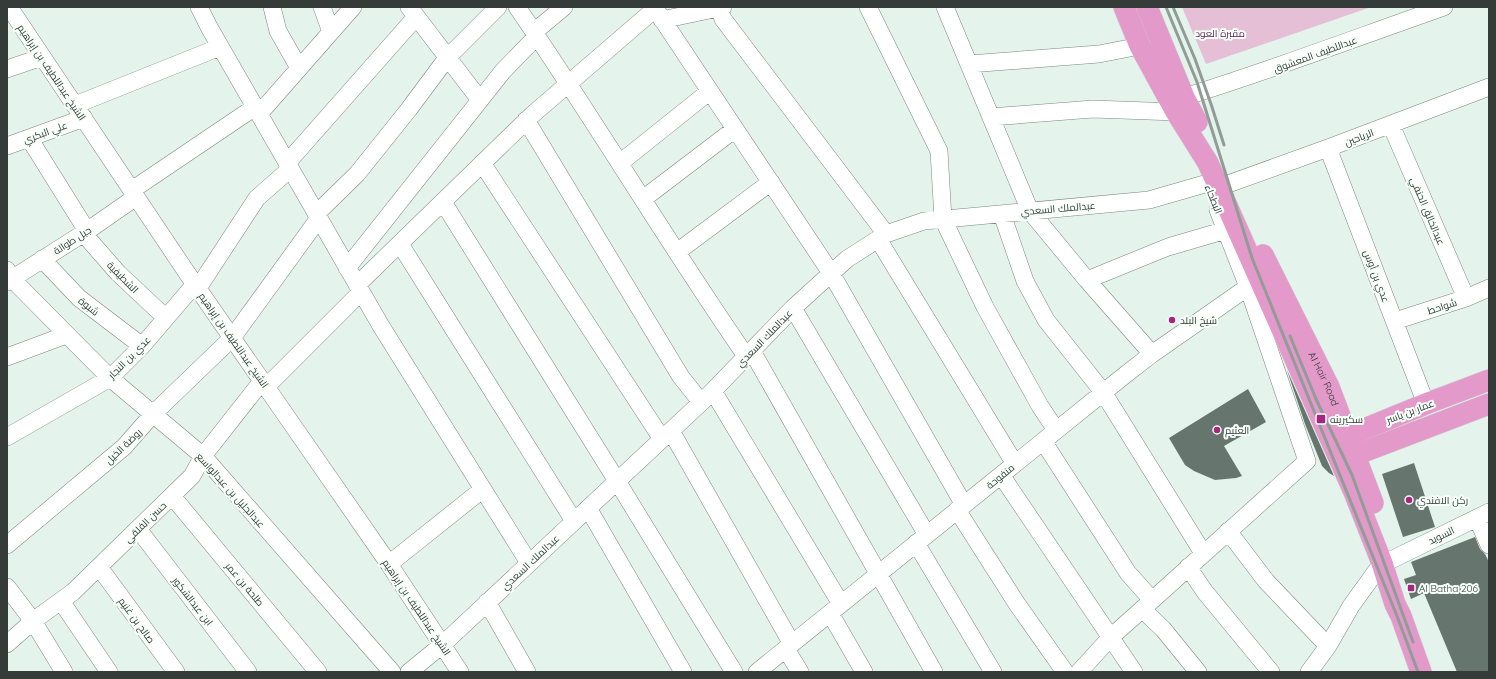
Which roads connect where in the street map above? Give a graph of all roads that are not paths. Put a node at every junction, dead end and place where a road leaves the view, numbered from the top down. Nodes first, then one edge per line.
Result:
1 (9, 7) edge
2 (199, 7) edge
3 (207, 7) edge
4 (272, 7) edge
5 (322, 7) edge
6 (353, 7) edge
7 (498, 7) edge
8 (517, 7) edge
9 (564, 7) edge
10 (721, 7) edge
11 (868, 7) edge
12 (945, 7) edge
13 (1124, 7) edge
14 (1147, 7) edge
15 (1437, 8) edge
16 (413, 12) edge
17 (657, 12) edge
18 (209, 27) junction
19 (331, 32) junction
20 (536, 34) junction
21 (1140, 46) junction
22 (220, 47) junction
23 (42, 57) junction
24 (447, 58) junction
25 (969, 64) junction
26 (299, 68) junction
27 (7, 69) edge
28 (569, 84) junction
29 (1489, 87) edge
30 (710, 91) junction
31 (480, 100) junction
32 (1180, 105) junction
33 (257, 110) junction
34 (79, 112) junction
35 (991, 117) junction
36 (526, 120) junction
37 (1391, 125) junction
38 (735, 129) junction
39 (29, 138) junction
40 (7, 146) edge
41 (1328, 148) junction
42 (482, 163) junction
43 (620, 163) junction
44 (289, 166) junction
45 (771, 182) junction
46 (1219, 186) junction
47 (134, 194) junction
48 (643, 199) junction
49 (443, 202) junction
50 (1030, 211) junction
51 (1002, 214) junction
52 (317, 216) junction
53 (943, 219) junction
54 (1226, 230) junction
55 (85, 232) junction
56 (882, 236) junction
57 (400, 244) junction
58 (677, 252) junction
59 (42, 259) junction
60 (347, 268) junction
61 (832, 273) junction
62 (8, 277) edge
63 (1086, 280) junction
64 (196, 286) junction
65 (1248, 287) junction
66 (1489, 288) edge
67 (359, 289) junction
68 (1466, 298) junction
69 (793, 308) junction
70 (166, 318) junction
71 (1395, 321) junction
72 (66, 335) junction
73 (232, 338) junction
74 (142, 346) junction
75 (749, 353) junction
76 (1152, 354) junction
77 (7, 356) edge
78 (110, 378) junction
79 (1489, 380) edge
80 (264, 384) junction
81 (1103, 392) junction
82 (707, 397) junction
83 (1426, 404) junction
84 (1489, 404) edge
85 (153, 414) junction
86 (1368, 428) junction
87 (1056, 430) junction
88 (9, 431) edge
89 (666, 435) junction
90 (1043, 441) junction
91 (1378, 445) junction
92 (1343, 449) junction
93 (203, 456) junction
94 (1015, 464) junction
95 (1001, 475) junction
96 (617, 481) junction
97 (483, 489) junction
98 (172, 496) junction
99 (588, 508) junction
100 (961, 508) junction
101 (1483, 515) edge
102 (574, 521) junction
103 (138, 529) junction
104 (1228, 531) junction
105 (922, 539) junction
106 (7, 545) edge
107 (1489, 545) edge
108 (1204, 553) junction
109 (1387, 561) junction
110 (529, 563) junction
111 (389, 564) junction
112 (99, 567) junction
113 (1188, 567) junction
114 (879, 574) junction
115 (7, 586) edge
116 (62, 601) junction
117 (487, 602) junction
118 (1147, 605) junction
119 (836, 609) junction
120 (33, 621) junction
121 (1110, 638) junction
122 (7, 644) edge
123 (442, 645) junction
124 (789, 646) junction
125 (1328, 646) junction
126 (64, 672) edge
127 (109, 672) edge
128 (176, 672) edge
129 (248, 672) edge
130 (318, 672) edge
131 (392, 672) edge
132 (409, 672) edge
133 (460, 672) edge
134 (527, 672) edge
135 (682, 672) edge
136 (734, 672) edge
137 (757, 672) edge
138 (800, 672) edge
139 (864, 672) edge
140 (934, 672) edge
141 (993, 672) edge
142 (1065, 672) edge
143 (1079, 672) edge
144 (1134, 672) edge
145 (1198, 672) edge
146 (1271, 672) edge
147 (1309, 672) edge
148 (1421, 672) edge
149 (1435, 672) edge

1 - 23 street, الشيخ عبداللطيف بن إبراهيم
2 - 18 street
3 - 18 street
4 - 26 street
5 - 19 street
6 - 19 street, جبل طوالة
7 - 24 street, روضة الخيل
8 - 20 street
9 - 20 street
10 - 17 street
10 - 56 street
11 - 53 street
12 - 25 street
13 - 21 main road, البطحاء
14 - 32 main road, البطحاء
15 - 32 street, عبداللطيف المعشوق
16 - 24 street
16 - 44 street, عدي بن النجار
17 - 28 street, حسن الفلقي
17 - 30 street
18 - 22 street
19 - 26 street, جبل طوالة
20 - 28 street
20 - 31 street
21 - 25 street
21 - 32 main road, البطحاء
22 - 33 street
22 - 34 street, علي البكري
23 - 27 street
23 - 34 street, الشيخ عبداللطيف بن إبراهيم
24 - 31 street
24 - 52 street, روضة الخيل
25 - 35 street
26 - 33 street, جبل طوالة
28 - 36 street, حسن الفلقي
28 - 43 street
29 - 37 street, الرياحين
30 - 38 street
30 - 43 street
31 - 60 street
32 - 35 street, عبداللطيف المعشوق
32 - 46 main road, البطحاء
33 - 44 street
33 - 47 street, جبل طوالة
34 - 39 street, علي البكري
34 - 47 street, الشيخ عبداللطيف بن إبراهيم
35 - 50 street
36 - 42 street, حسن الفلقي
36 - 82 street
37 - 41 street, الرياحين
37 - 68 street, عبدالخالق الحنفي
38 - 45 street
38 - 48 street
39 - 40 street, علي البكري
39 - 55 street, الشطيفية
41 - 46 street, الرياحين
41 - 71 street, عدي بن أوس
42 - 49 street, حسن الفلقي
42 - 89 street
43 - 48 street
44 - 52 street
44 - 64 street, عدي بن النجار
45 - 58 street
45 - 61 street
46 - 50 street, عبدالملك السعدي
46 - 54 street, البطحاء
46 - 92 main road, Al Hair Road
47 - 55 street, جبل طوالة
47 - 64 street, الشيخ عبداللطيف بن إبراهيم
48 - 58 street
49 - 57 street, حسن الفلقي
49 - 96 street
50 - 51 street, عبدالملك السعدي
50 - 63 street
51 - 53 street, عبدالملك السعدي
51 - 81 street
52 - 60 street
52 - 73 street, روضة الخيل
53 - 56 street, عبدالملك السعدي
53 - 87 street
54 - 63 street
54 - 65 street, البطحاء
55 - 59 street, جبل طوالة
55 - 70 street, الشطيفية
56 - 61 street, عبدالملك السعدي
56 - 94 street
57 - 67 street, حسن الفلقي
57 - 102 street
58 - 75 street
59 - 62 street, جبل طوالة
59 - 74 street, شبوة
60 - 67 street
61 - 69 street, عبدالملك السعدي
61 - 100 street
62 - 72 street, عبدالجليل بن عبدالواسع
63 - 76 street
64 - 70 street, عدي بن النجار
64 - 73 street, الشيخ عبداللطيف بن إبراهيم
65 - 76 street, منفوحة
65 - 104 street, البطحاء
66 - 68 street, شواحط
67 - 80 street, حسن الفلقي
67 - 97 street
68 - 71 street, شواحط
69 - 75 street, عبدالملك السعدي
69 - 105 street
70 - 74 street, عدي بن النجار
71 - 83 street, عدي بن أوس
72 - 77 street
72 - 78 street, عبدالجليل بن عبدالواسع
73 - 80 street, الشيخ عبداللطيف بن إبراهيم
73 - 85 street, روضة الخيل
74 - 78 street, عدي بن النجار
75 - 82 street, عبدالملك السعدي
75 - 114 street
76 - 81 street, منفوحة
78 - 85 street, عبدالجليل بن عبدالواسع
78 - 88 street, عدي بن النجار
79 - 83 main road, عمار بن ياسر
80 - 93 street, حسن الفلقي
80 - 111 street, الشيخ عبداللطيف بن إبراهيم
81 - 87 street, منفوحة
81 - 108 street
82 - 89 street, عبدالملك السعدي
82 - 119 street
83 - 86 main road, عمار بن ياسر
84 - 91 main road, عمار بن ياسر
85 - 93 street, عبدالجليل بن عبدالواسع
85 - 106 street, روضة الخيل
86 - 91 main road
86 - 92 main road, عمار بن ياسر
87 - 90 street, منفوحة
89 - 96 street, عبدالملك السعدي
89 - 124 street
90 - 94 street, منفوحة
90 - 118 street
91 - 92 main road, عمار بن ياسر
92 - 109 main road, Al Hair Road
93 - 98 street, حسن الفلقي
93 - 131 street, عبدالجليل بن عبدالواسع
94 - 95 street, منفوحة
95 - 100 street, منفوحة
95 - 121 street
96 - 99 street, عبدالملك السعدي
96 - 136 street
97 - 110 street
97 - 111 street
98 - 103 street, حسن الفلقي
98 - 130 street, طلحة بن عمر
99 - 102 street, عبدالملك السعدي
99 - 135 street
100 - 105 street, منفوحة
100 - 142 street
101 - 107 street
101 - 109 street, السويد
102 - 110 street, عبدالملك السعدي
103 - 112 street, حسن الفلقي
103 - 129 street, ابن عبدالشكور
104 - 108 street
104 - 125 street
105 - 114 street, منفوحة
105 - 141 street
108 - 113 street
109 - 125 street
109 - 148 main road, Al Hair Road
109 - 149 main road, Al Hair Road
110 - 117 street, عبدالملك السعدي
111 - 123 street, الشيخ عبداللطيف بن إبراهيم
112 - 116 street, حسن الفلقي
112 - 128 street, صالح بن غنيم
113 - 118 street
113 - 146 street
114 - 119 street, منفوحة
114 - 140 street
115 - 120 street
116 - 120 street, حسن الفلقي
116 - 127 street
117 - 123 street, عبدالملك السعدي
117 - 134 street
118 - 121 street
118 - 145 street
119 - 124 street, منفوحة
119 - 139 street
120 - 122 street, حسن الفلقي
120 - 126 street
121 - 143 street
121 - 144 street
123 - 132 street, عبدالملك السعدي
123 - 133 street, الشيخ عبداللطيف بن إبراهيم
124 - 137 street, منفوحة
124 - 138 street
125 - 147 street

